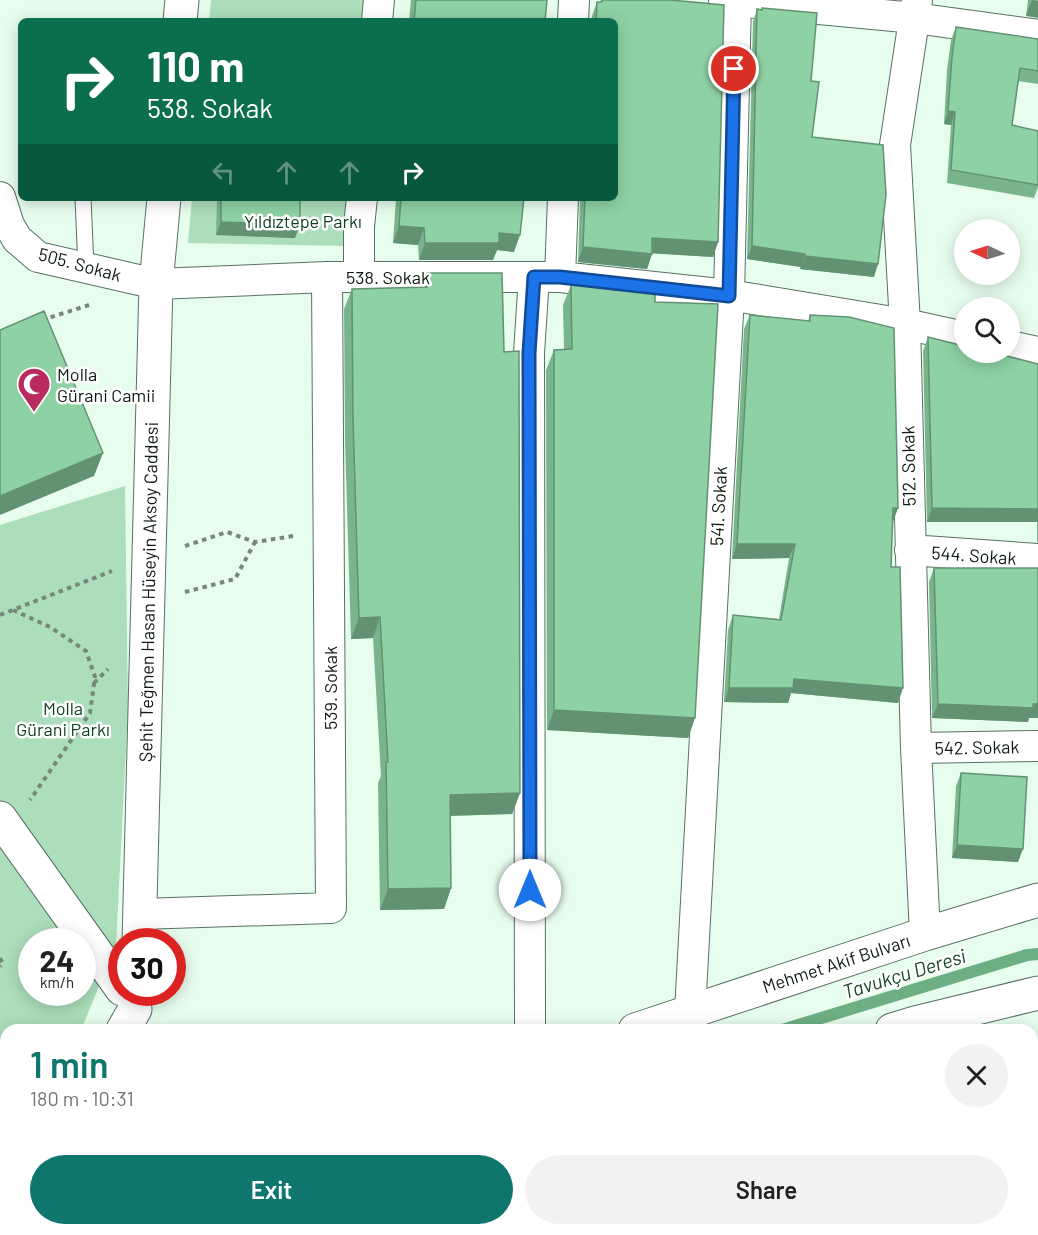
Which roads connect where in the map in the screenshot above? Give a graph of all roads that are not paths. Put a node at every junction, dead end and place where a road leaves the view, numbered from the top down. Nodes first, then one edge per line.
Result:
1 (182, 0) edge
2 (379, 0) edge
3 (574, 0) edge
4 (724, 0) edge
5 (736, 1) edge
6 (916, 9) edge
7 (180, 18) edge
8 (377, 18) edge
9 (573, 18) edge
10 (1038, 35) edge
11 (0, 197) edge
12 (83, 201) edge
13 (164, 201) edge
14 (362, 201) edge
15 (562, 201) edge
16 (86, 268) junction
17 (327, 277) junction
18 (359, 277) junction
19 (547, 277) junction
20 (156, 284) junction
21 (729, 296) junction
22 (904, 324) junction
23 (954, 335) edge
24 (1020, 348) edge
25 (1038, 352) edge
26 (910, 550) junction
27 (1038, 559) edge
28 (1038, 746) edge
29 (916, 748) junction
30 (5, 824) edge
31 (1038, 900) edge
32 (139, 928) edge
33 (925, 934) junction
34 (1038, 993) edge
35 (131, 1011) edge
36 (690, 1012) junction
37 (530, 1024) edge
38 (653, 1024) edge
39 (912, 1024) edge

1 - 7 street
2 - 8 street
3 - 9 street
4 - 5 street
5 - 6 street
5 - 21 street, 541. Sokak
6 - 10 street
6 - 22 street, 512. Sokak
11 - 16 street, 505. Sokak
12 - 16 lane
13 - 20 street, Şehit Teğmen Hasan Hüseyin Aksoy Caddesi
14 - 18 street
15 - 19 street
16 - 20 street, 505. Sokak
17 - 18 street, 538. Sokak
17 - 20 street, 538. Sokak
17 - 32 street, 539. Sokak
18 - 19 street, 538. Sokak
19 - 21 street, 538. Sokak
19 - 37 street
20 - 32 street, Şehit Teğmen Hasan Hüseyin Aksoy Caddesi
21 - 22 street, 538. Sokak
21 - 36 street, 541. Sokak
22 - 23 street, 538. Sokak
22 - 26 street, 512. Sokak
24 - 25 street
26 - 27 street, 544. Sokak
26 - 29 street, 512. Sokak
28 - 29 street, 542. Sokak
29 - 33 street, 512. Sokak
30 - 35 street
31 - 33 street, Mehmet Akif Bulvarı
33 - 36 street, Mehmet Akif Bulvarı
34 - 39 street
36 - 38 street, Mehmet Akif Bulvarı

